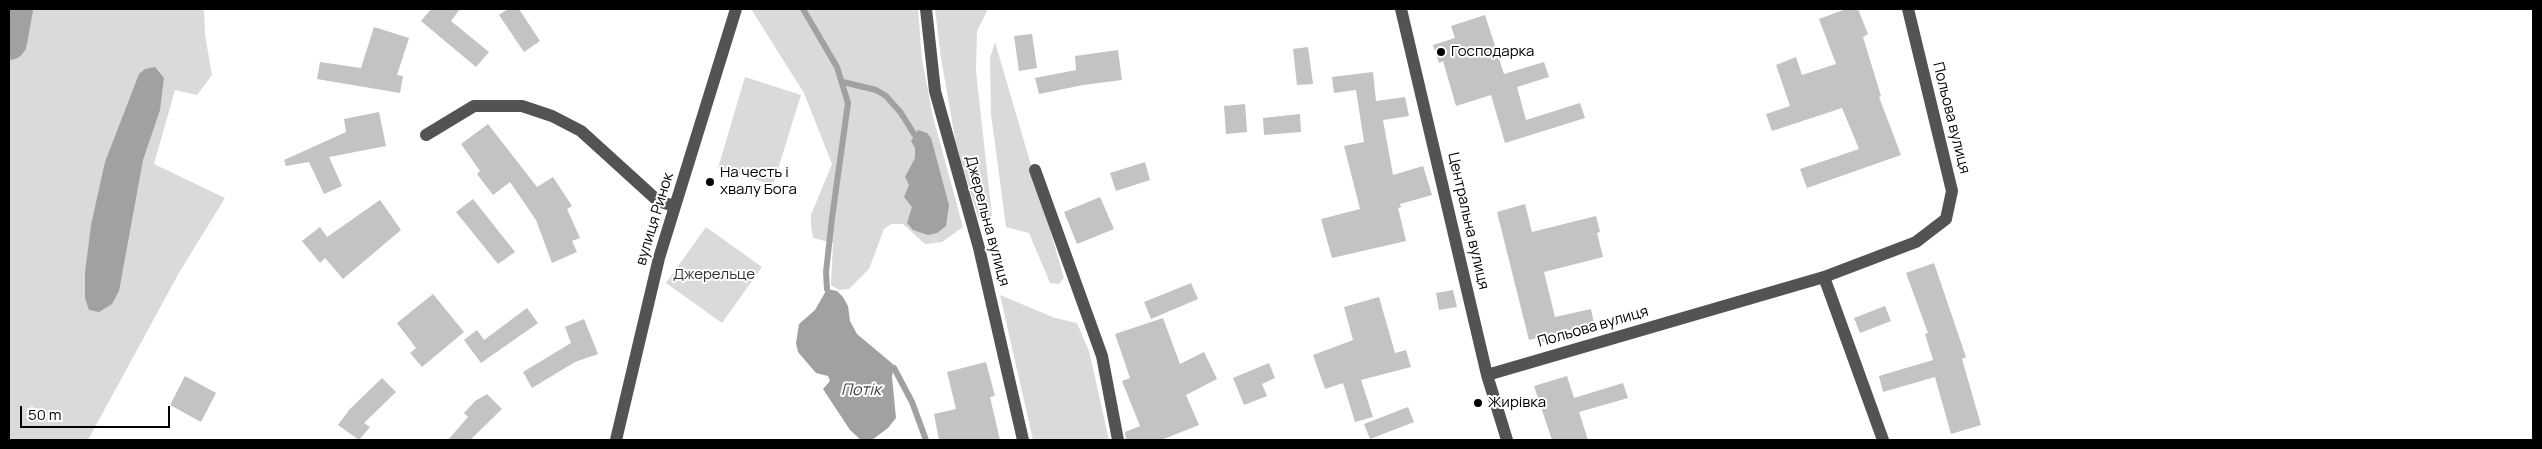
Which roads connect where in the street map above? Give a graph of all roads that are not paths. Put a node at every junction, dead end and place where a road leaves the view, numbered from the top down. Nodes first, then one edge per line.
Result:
1 (736, 9) edge
2 (926, 9) edge
3 (1401, 9) edge
4 (1908, 9) edge
5 (426, 135) dead end
6 (1035, 170) dead end
7 (674, 206) junction
8 (1824, 277) junction
9 (1487, 375) junction
10 (616, 440) edge
11 (1023, 440) edge
12 (1118, 440) edge
13 (1507, 440) edge
14 (1883, 440) edge

1 - 7 street, вулиця Ринок
2 - 11 street, Джерельна вулиця
3 - 9 street, Центральна вулиця
4 - 8 street, Польова вулиця
5 - 7 street
6 - 12 street
7 - 10 street, вулиця Ринок
8 - 9 street, Польова вулиця
8 - 14 street
9 - 13 street, Центральна вулиця

